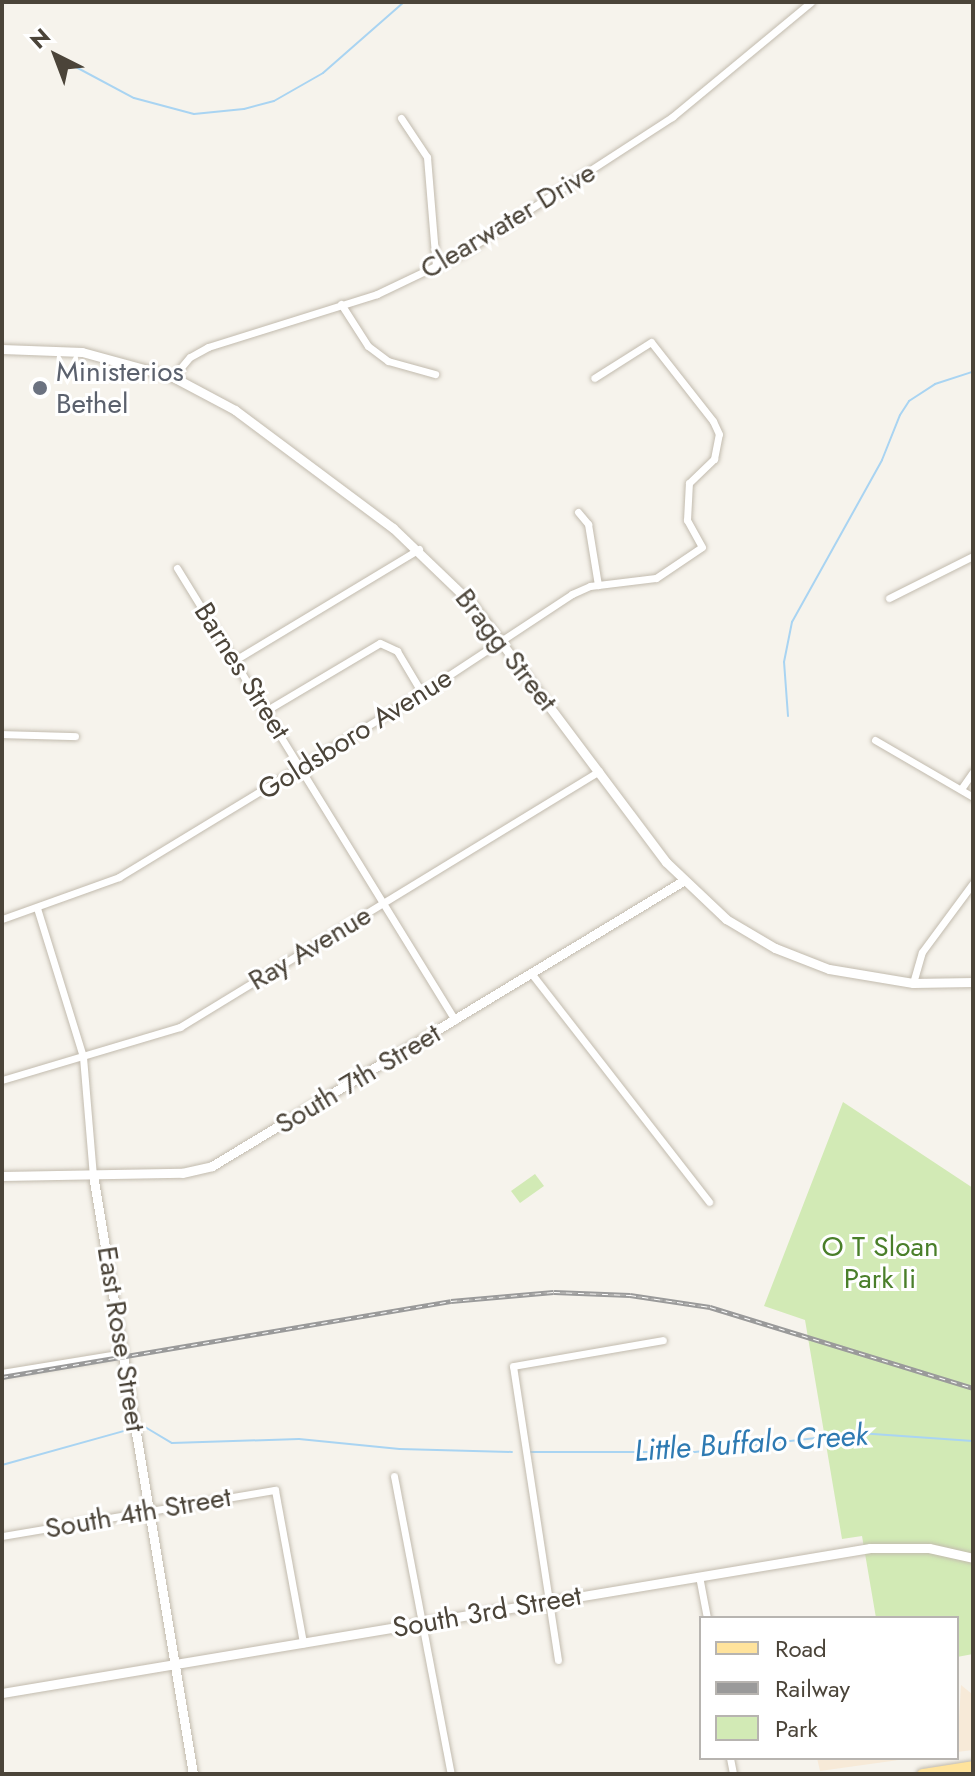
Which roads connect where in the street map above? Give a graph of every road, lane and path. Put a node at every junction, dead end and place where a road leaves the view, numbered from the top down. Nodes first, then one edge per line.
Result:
1 (811, 2) edge
2 (401, 118) dead end
3 (436, 267) junction
4 (341, 304) junction
5 (2, 349) edge
6 (435, 374) dead end
7 (173, 377) junction
8 (594, 378) dead end
9 (578, 512) dead end
10 (419, 549) junction
11 (973, 556) edge
12 (177, 568) dead end
13 (598, 585) junction
14 (889, 598) dead end
15 (503, 641) junction
16 (235, 660) junction
17 (422, 693) junction
18 (267, 710) junction
19 (2, 734) edge
20 (75, 736) dead end
21 (875, 740) dead end
22 (302, 768) junction
23 (599, 771) junction
24 (973, 772) edge
25 (961, 789) junction
26 (973, 797) edge
27 (683, 881) junction
28 (973, 883) edge
29 (383, 903) junction
30 (37, 908) junction
31 (2, 919) edge
32 (531, 973) junction
33 (973, 982) edge
34 (913, 983) junction
35 (455, 1020) junction
36 (83, 1057) junction
37 (2, 1080) edge
38 (93, 1175) junction
39 (2, 1176) edge
40 (709, 1202) dead end
41 (663, 1340) dead end
42 (123, 1353) junction
43 (2, 1373) edge
44 (394, 1476) dead end
45 (149, 1511) junction
46 (2, 1536) edge
47 (973, 1558) edge
48 (699, 1576) junction
49 (546, 1602) junction
50 (707, 1616) edge
51 (424, 1623) junction
52 (303, 1643) junction
53 (558, 1660) dead end
54 (175, 1665) junction
55 (2, 1693) edge
56 (973, 1766) edge
57 (193, 1774) edge
58 (451, 1774) edge
59 (922, 1774) edge

1 - 3 street, Clearwater Drive
2 - 3 street
3 - 4 street, Clearwater Drive
4 - 6 street
4 - 7 street, Clearwater Drive
5 - 7 street, Bragg Street
7 - 10 street, Bragg Street
8 - 13 street, Goldsboro Avenue
9 - 13 street
10 - 15 street, Bragg Street
10 - 16 street
11 - 14 street
12 - 16 street, Barnes Street
13 - 15 street, Goldsboro Avenue
15 - 17 street, Goldsboro Avenue
15 - 23 street, Bragg Street
16 - 18 street, Barnes Street
17 - 18 street
17 - 22 street, Goldsboro Avenue
18 - 22 street, Barnes Street
19 - 20 street
21 - 25 street
22 - 29 street, Barnes Street
22 - 30 street, Goldsboro Avenue
23 - 27 street, Bragg Street
23 - 29 street, Ray Avenue
24 - 25 street
25 - 26 street
27 - 32 street, South 7th Street
27 - 34 street, Bragg Street
28 - 34 street
29 - 35 street, Barnes Street
29 - 36 street, Ray Avenue
30 - 31 street, Goldsboro Avenue
30 - 36 street, East Rose Street
32 - 35 street, South 7th Street
32 - 40 street
33 - 34 street, Bragg Street
35 - 38 street, South 7th Street
36 - 37 street, Ray Avenue
36 - 38 street, East Rose Street
38 - 39 street, South 7th Street
38 - 42 street, East Rose Street
41 - 49 street
42 - 43 street
42 - 45 street, East Rose Street
44 - 51 street
45 - 46 street, South 4th Street
45 - 52 street, South 4th Street
45 - 54 street, East Rose Street
47 - 48 street, South 3rd Street
48 - 49 street, South 3rd Street
48 - 50 street
49 - 51 street, South 3rd Street
49 - 53 street
51 - 52 street, South 3rd Street
51 - 58 street
52 - 54 street, South 3rd Street
54 - 55 street, South 3rd Street
54 - 57 street, East Rose Street
56 - 59 main road

